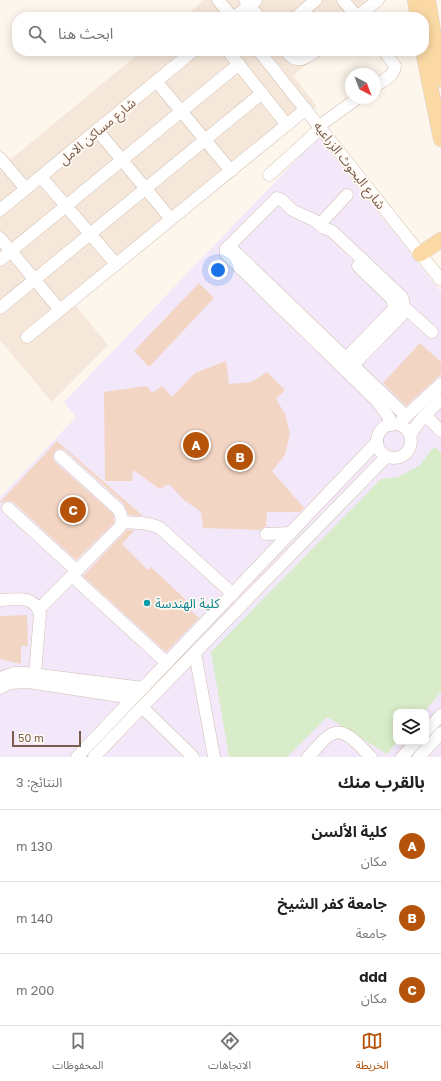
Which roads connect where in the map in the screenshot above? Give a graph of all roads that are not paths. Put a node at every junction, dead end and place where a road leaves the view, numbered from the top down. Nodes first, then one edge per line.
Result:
1 (218, 0) edge
2 (316, 0) edge
3 (343, 0) edge
4 (378, 0) edge
5 (415, 0) edge
6 (428, 0) edge
7 (250, 2) edge
8 (229, 12) edge
9 (239, 12) edge
10 (256, 12) edge
11 (302, 12) edge
12 (353, 12) edge
13 (363, 12) edge
14 (417, 12) edge
15 (187, 56) edge
16 (232, 56) edge
17 (263, 56) edge
18 (291, 56) edge
19 (310, 56) edge
20 (388, 56) edge
21 (424, 56) edge
22 (239, 64) junction
23 (441, 78) edge
24 (156, 81) junction
25 (381, 82) edge
26 (262, 94) junction
27 (350, 104) edge
28 (306, 110) junction
29 (181, 111) junction
30 (287, 125) junction
31 (320, 127) junction
32 (97, 130) junction
33 (205, 140) junction
34 (441, 140) edge
35 (0, 158) edge
36 (122, 160) junction
37 (231, 171) junction
38 (269, 175) dead end
39 (41, 177) junction
40 (26, 189) junction
41 (146, 189) junction
42 (347, 195) dead end
43 (66, 206) junction
44 (0, 210) edge
45 (171, 219) junction
46 (322, 226) junction
47 (90, 234) junction
48 (0, 238) edge
49 (441, 240) edge
50 (229, 246) junction
51 (11, 251) junction
52 (420, 254) junction
53 (0, 260) edge
54 (116, 264) junction
55 (34, 280) junction
56 (441, 280) edge
57 (399, 306) junction
58 (0, 308) edge
59 (60, 310) junction
60 (432, 332) dead end
61 (27, 337) dead end
62 (350, 362) junction
63 (441, 384) edge
64 (435, 409) edge
65 (398, 422) junction
66 (441, 431) edge
67 (410, 435) junction
68 (377, 442) junction
69 (60, 456) dead end
70 (386, 456) junction
71 (8, 508) dead end
72 (122, 522) junction
73 (291, 533) junction
74 (266, 534) dead end
75 (75, 573) junction
76 (234, 594) junction
77 (0, 600) edge
78 (39, 609) junction
79 (195, 653) junction
80 (167, 663) junction
81 (35, 674) junction
82 (0, 678) edge
83 (0, 688) edge
84 (143, 688) junction
85 (133, 698) junction
86 (142, 707) junction
87 (441, 715) edge
88 (429, 728) edge
89 (441, 733) edge
90 (413, 745) edge
91 (77, 757) edge
92 (94, 757) edge
93 (193, 757) edge
94 (214, 757) edge
95 (308, 757) edge
96 (371, 757) edge
97 (402, 757) edge
98 (419, 757) edge

1 - 8 street
2 - 11 street
3 - 12 street
4 - 13 street
5 - 14 main road
6 - 23 main road
7 - 9 street
7 - 10 street
15 - 24 street, شارع مساكن الامل
16 - 22 street
17 - 28 street, شارع البحوث الزراعيه
18 - 19 street
20 - 25 street
21 - 34 main road
22 - 26 street
22 - 29 street
24 - 29 street
24 - 32 street, شارع مساكن الامل
26 - 30 street
26 - 33 street
27 - 31 street
28 - 30 street
28 - 31 street, شارع البحوث الزراعيه
29 - 33 street
29 - 36 street
30 - 37 street
31 - 38 street
31 - 52 street, شارع البحوث الزراعيه
32 - 36 street
32 - 39 street, شارع مساكن الامل
33 - 37 street
33 - 41 street
35 - 40 street
36 - 41 street
36 - 43 street
37 - 45 street
39 - 40 street, شارع مساكن الامل
39 - 43 street
40 - 44 street, شارع مساكن الامل
41 - 45 street
41 - 47 street
42 - 46 street
43 - 47 street
43 - 51 street
45 - 54 street
46 - 50 street
46 - 57 street
47 - 54 street
47 - 55 street
48 - 51 street
49 - 52 main road
50 - 62 street
50 - 65 street
51 - 53 street
51 - 55 street
52 - 56 street, شارع البحوث الزراعيه
54 - 59 street
55 - 58 street
55 - 59 street
57 - 60 street
57 - 62 street
59 - 61 street
62 - 65 street
63 - 65 street
64 - 66 street
64 - 67 street
65 - 67 street
65 - 68 street
67 - 70 street
68 - 70 street
68 - 73 street
69 - 72 street
70 - 79 street
71 - 75 street
72 - 75 street
72 - 76 street
73 - 74 street
73 - 76 street
75 - 78 street
75 - 80 street
76 - 80 street
77 - 78 street
78 - 81 street
79 - 86 street
79 - 94 street
80 - 84 street
81 - 82 street
81 - 84 street
83 - 85 street
84 - 85 street
85 - 91 street
86 - 92 street
86 - 93 street
87 - 88 street
89 - 98 street
90 - 97 street
95 - 96 street

